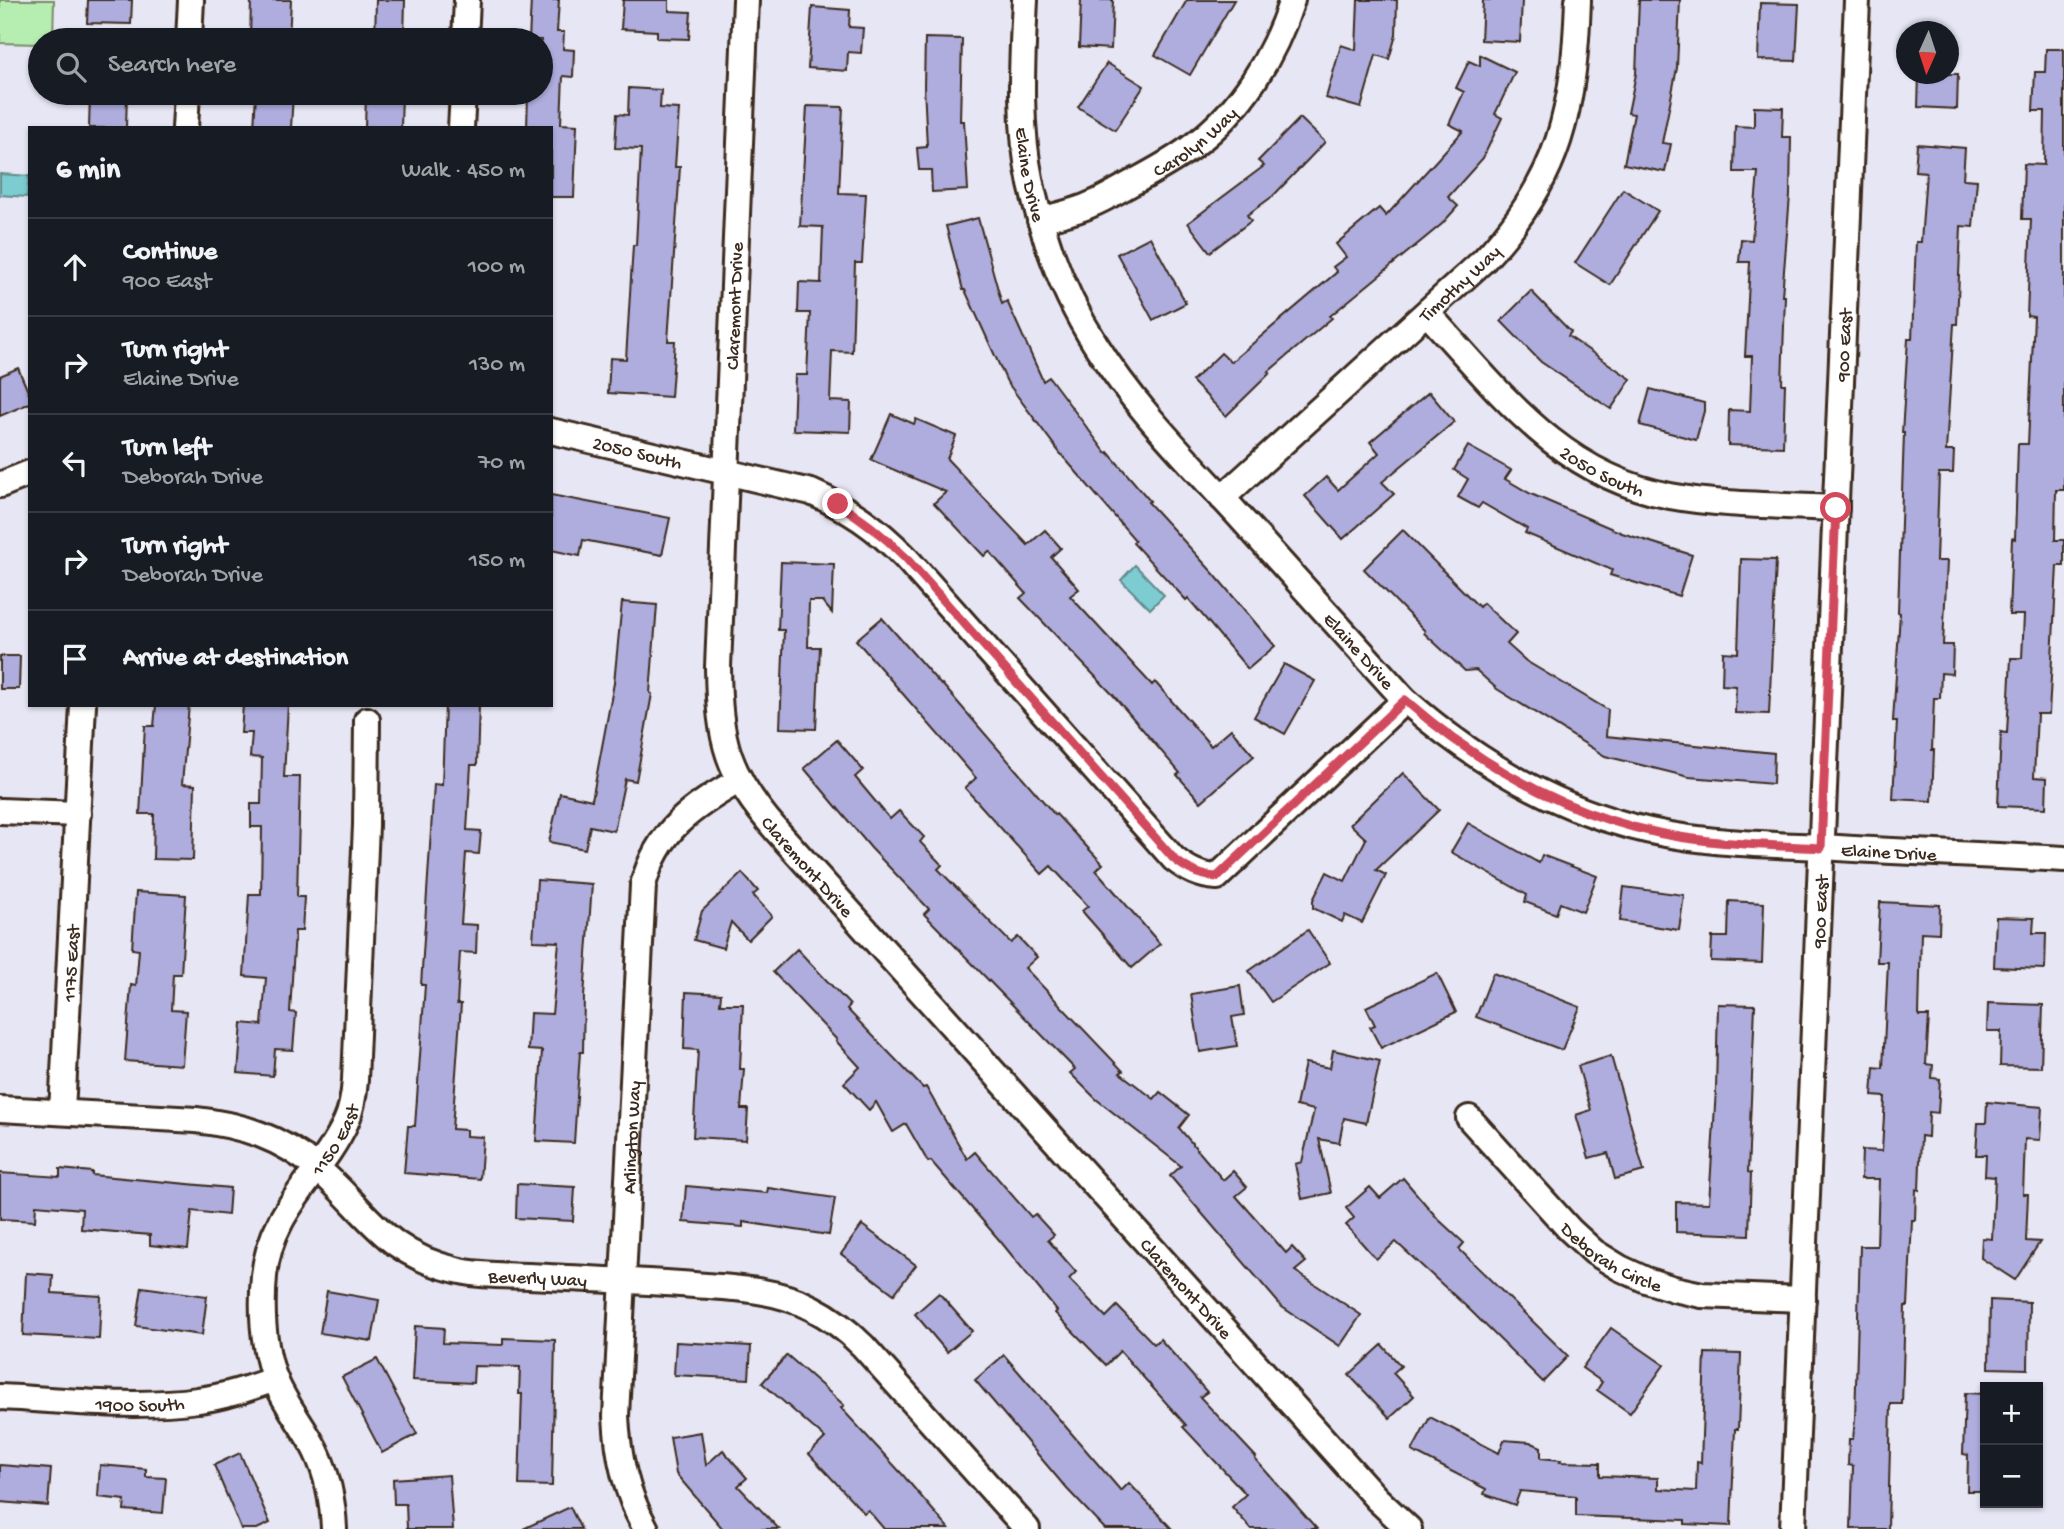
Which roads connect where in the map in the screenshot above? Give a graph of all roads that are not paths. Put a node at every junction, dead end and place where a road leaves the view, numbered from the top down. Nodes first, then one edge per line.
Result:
1 (191, 0) edge
2 (467, 0) edge
3 (746, 0) edge
4 (1025, 0) edge
5 (1292, 0) edge
6 (1578, 0) edge
7 (1857, 0) edge
8 (190, 28) edge
9 (466, 28) edge
10 (186, 105) edge
11 (462, 105) edge
12 (185, 126) edge
13 (461, 126) edge
14 (1040, 220) junction
15 (1427, 313) junction
16 (553, 431) edge
17 (726, 471) junction
18 (28, 475) edge
19 (0, 485) edge
20 (1223, 498) junction
21 (1836, 508) junction
22 (1405, 700) junction
23 (83, 707) edge
24 (367, 720) dead end
25 (738, 780) junction
26 (0, 811) edge
27 (78, 814) junction
28 (1821, 848) junction
29 (2064, 859) edge
30 (0, 1109) edge
31 (62, 1112) junction
32 (1469, 1118) dead end
33 (316, 1168) junction
34 (623, 1281) junction
35 (1803, 1299) junction
36 (275, 1379) junction
37 (0, 1397) edge
38 (334, 1529) edge
39 (646, 1529) edge
40 (1027, 1529) edge
41 (1409, 1529) edge
42 (1793, 1529) edge

1 - 8 street
2 - 9 street
3 - 17 street, Claremont Drive
4 - 14 street, Elaine Drive
5 - 14 street, Carolyn Way
6 - 15 street, Timothy Way
7 - 21 street, 900 East
10 - 12 street
11 - 13 street
14 - 20 street, Elaine Drive
15 - 20 street, Timothy Way
15 - 21 street, 2050 South
16 - 17 street, 2050 South
17 - 22 street, 2050 South
17 - 25 street, Claremont Drive
18 - 19 street
20 - 22 street, Elaine Drive
21 - 28 street, 900 East
22 - 28 street, Elaine Drive
23 - 27 street, 1175 East
24 - 33 street, 1150 East
25 - 34 street, Arlington Way
25 - 41 street, Claremont Drive
26 - 27 street
27 - 31 street, 1175 East
28 - 29 street, Elaine Drive
28 - 35 street, 900 East
30 - 31 street, Beverly Way
31 - 33 street, Beverly Way
32 - 35 street, Deborah Circle
33 - 34 street, Beverly Way
33 - 36 street, 1150 East
34 - 39 street, Arlington Way
34 - 40 street, Beverly Way
35 - 42 street, 900 East
36 - 37 street, 1900 South
36 - 38 street, 1150 East

